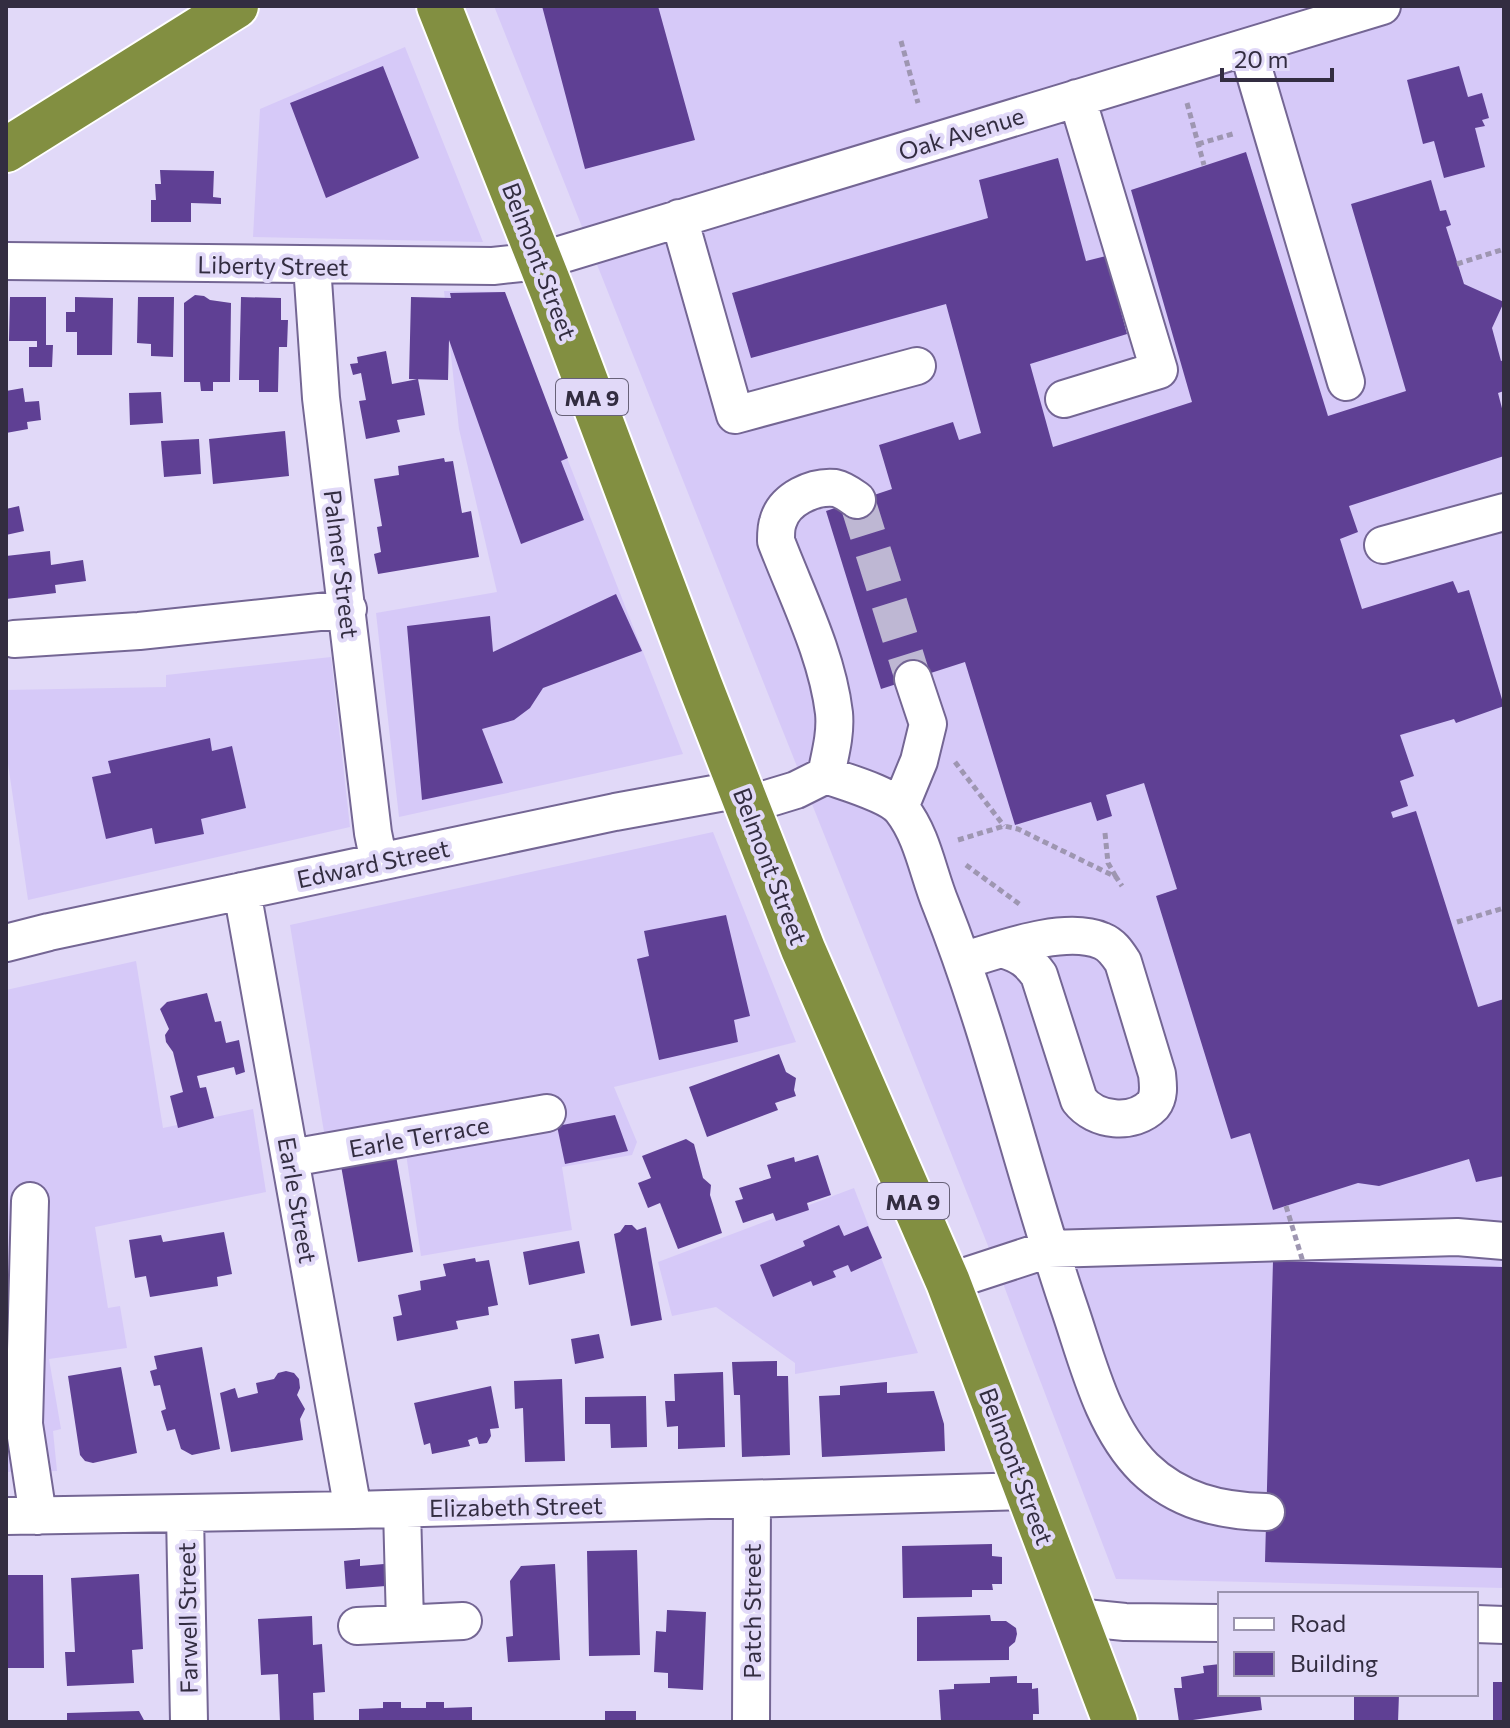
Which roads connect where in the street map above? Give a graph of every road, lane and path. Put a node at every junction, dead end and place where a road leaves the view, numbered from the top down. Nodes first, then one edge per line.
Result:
1 (236, 6) edge
2 (439, 6) edge
3 (1382, 6) edge
4 (901, 41) dead end
5 (1247, 47) junction
6 (1077, 98) junction
7 (1185, 99) dead end
8 (918, 103) dead end
9 (1247, 130) dead end
10 (1198, 144) junction
11 (6, 150) edge
12 (1204, 165) dead end
13 (679, 218) junction
14 (1504, 249) edge
15 (6, 261) edge
16 (540, 261) junction
17 (1457, 264) dead end
18 (312, 265) junction
19 (917, 366) dead end
20 (1346, 382) dead end
21 (1064, 399) dead end
22 (857, 500) dead end
23 (1504, 512) edge
24 (1383, 545) dead end
25 (348, 609) junction
26 (14, 639) dead end
27 (913, 679) tunnel mouth
28 (953, 760) dead end
29 (826, 775) junction
30 (744, 797) junction
31 (900, 807) junction
32 (1004, 826) junction
33 (1105, 833) dead end
34 (945, 844) dead end
35 (379, 862) junction
36 (961, 862) dead end
37 (1116, 877) junction
38 (1122, 886) dead end
39 (242, 891) junction
40 (1504, 908) edge
41 (1032, 914) dead end
42 (1457, 922) dead end
43 (6, 943) edge
44 (1005, 950) junction
45 (962, 961) junction
46 (547, 1113) dead end
47 (291, 1158) junction
48 (30, 1201) dead end
49 (1286, 1206) dead end
50 (1504, 1241) edge
51 (1049, 1249) junction
52 (1303, 1262) dead end
53 (948, 1282) junction
54 (1025, 1491) junction
55 (752, 1500) junction
56 (402, 1509) junction
57 (353, 1510) junction
58 (1266, 1512) dead end
59 (185, 1514) junction
60 (22, 1516) edge
61 (1075, 1617) junction
62 (463, 1621) dead end
63 (405, 1623) junction
64 (1218, 1623) edge
65 (1478, 1624) edge
66 (1504, 1625) edge
67 (357, 1626) dead end
68 (189, 1722) edge
69 (751, 1722) edge
70 (1115, 1722) edge

1 - 11 highway
2 - 16 highway, Belmont Street / MA 9
3 - 5 street, Oak Avenue
4 - 8 path
5 - 6 street, Oak Avenue
5 - 20 street
6 - 13 street, Oak Avenue
6 - 21 street
7 - 10 path
9 - 10 path
10 - 12 path
13 - 16 street, Oak Avenue
13 - 19 street
14 - 17 path
15 - 18 street, Liberty Street
16 - 18 street, Liberty Street
16 - 30 highway, Belmont Street / MA 9
18 - 25 street, Palmer Street
22 - 29 street
23 - 24 street
25 - 26 street
25 - 35 street, Palmer Street
27 - 31 street
28 - 32 path
29 - 30 street, Edward Street
29 - 31 street
30 - 35 street, Edward Street
30 - 53 highway, Belmont Street / MA 9
31 - 45 street
32 - 34 path
32 - 37 path
33 - 37 path
35 - 39 street, Edward Street
36 - 41 path
37 - 38 path
39 - 43 street, Edward Street
39 - 47 street, Earle Street
40 - 42 path
44 - 44 street
44 - 45 street
45 - 51 street
46 - 47 street, Earle Terrace
47 - 57 street, Earle Street
48 - 60 street
49 - 52 path, bridge
50 - 51 street
51 - 53 street
51 - 58 street
53 - 54 highway, Belmont Street / MA 9
54 - 55 street, Elizabeth Street
54 - 61 highway, Belmont Street / MA 9
55 - 56 street, Elizabeth Street
55 - 69 street, Patch Street
56 - 57 street, Elizabeth Street
56 - 63 street
57 - 59 street, Elizabeth Street
59 - 60 street, Elizabeth Street
59 - 68 street, Farwell Street
61 - 64 street
61 - 70 highway, Belmont Street / MA 9
62 - 63 street
63 - 67 street
65 - 66 street

